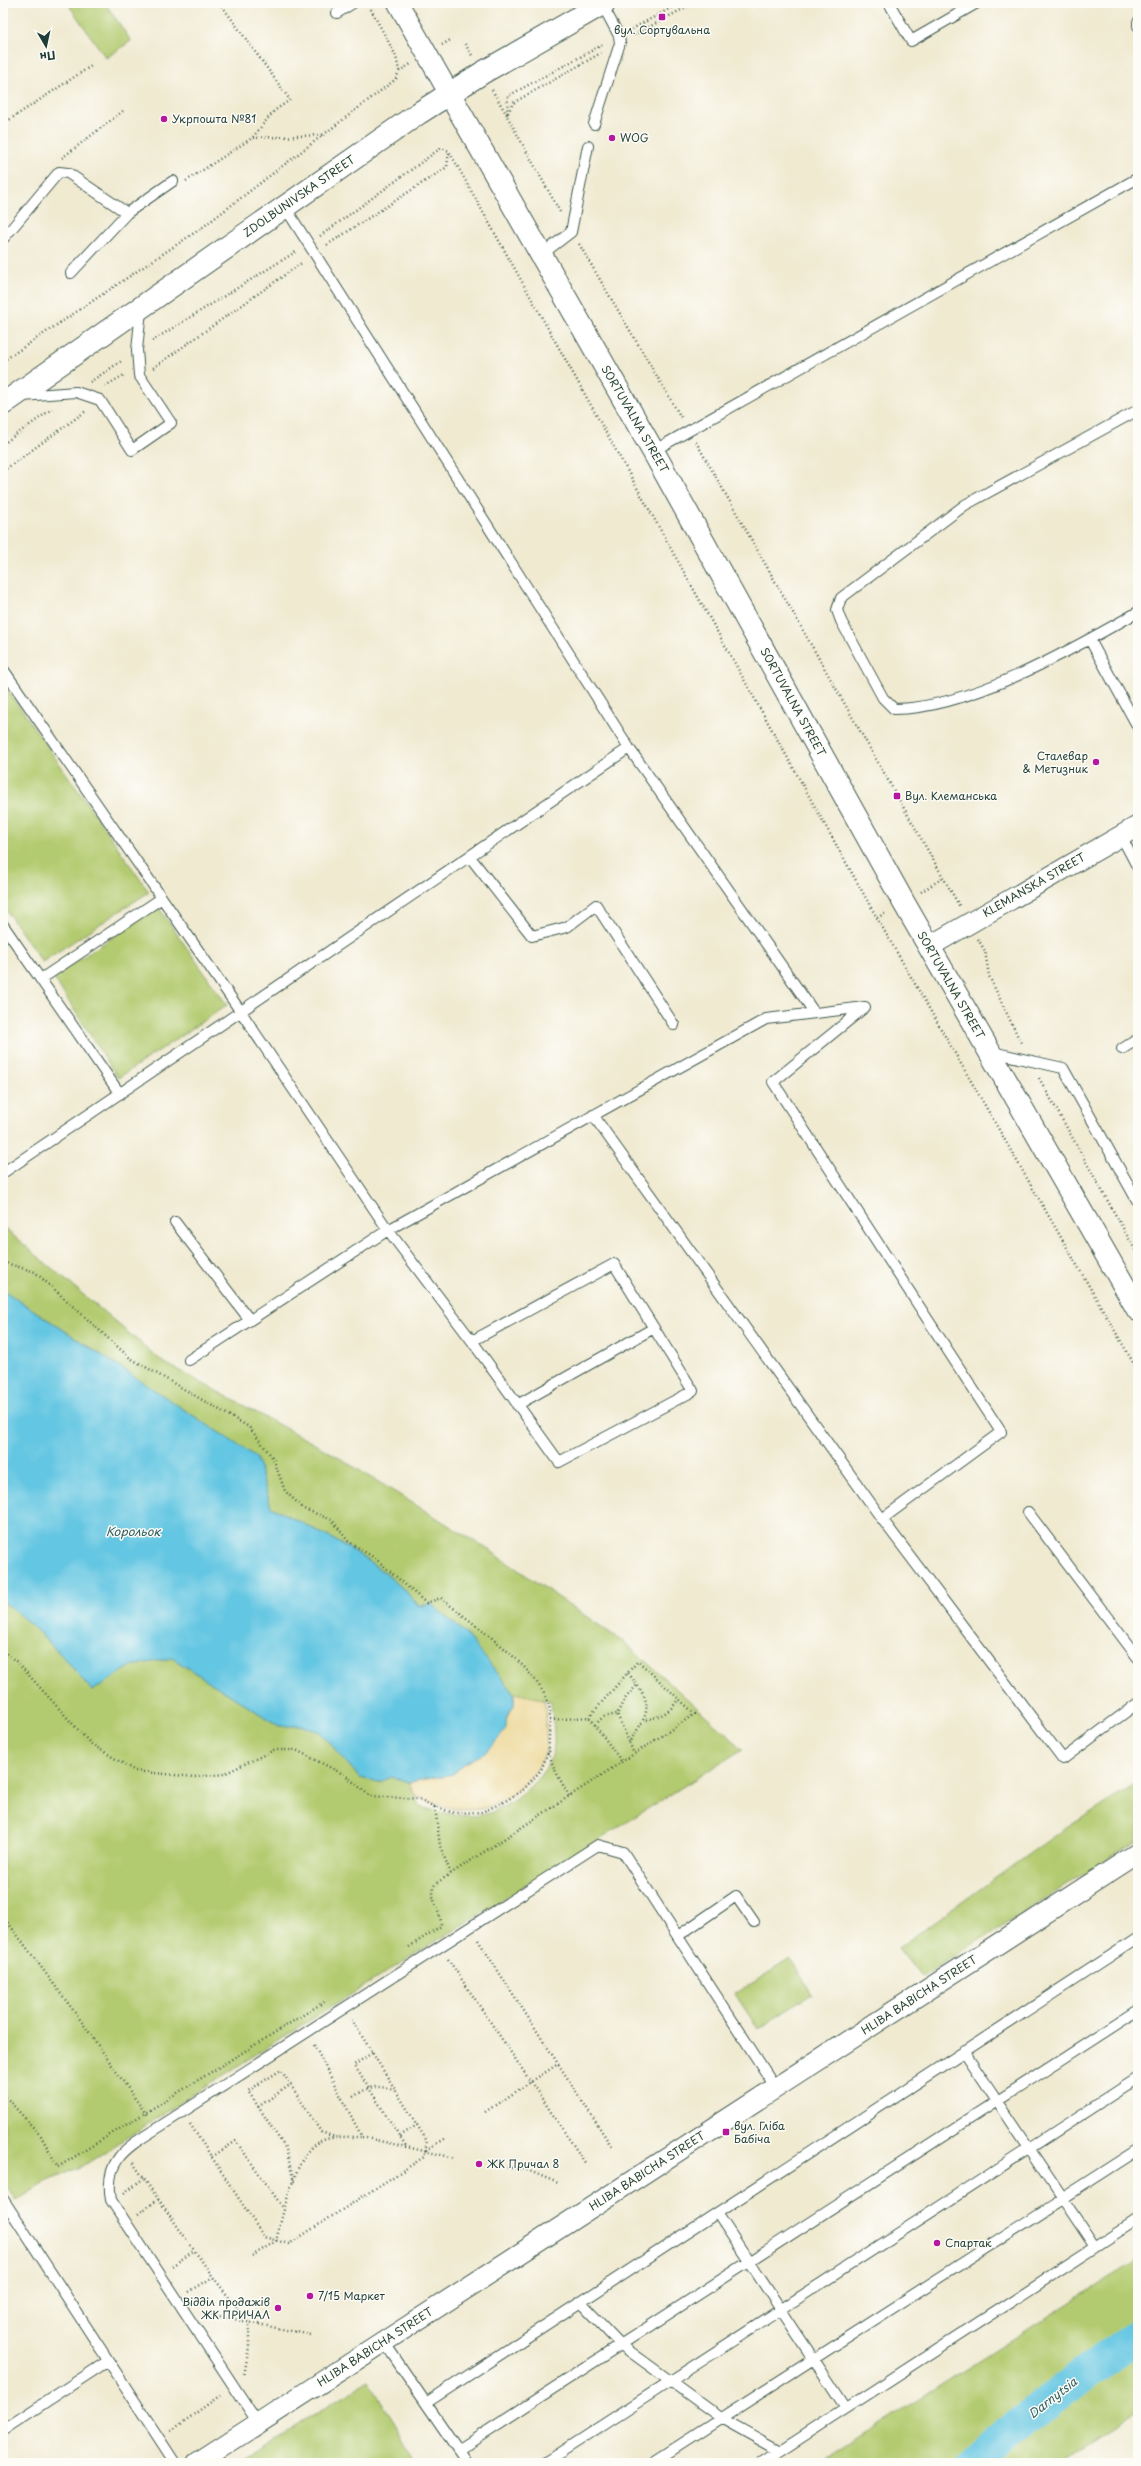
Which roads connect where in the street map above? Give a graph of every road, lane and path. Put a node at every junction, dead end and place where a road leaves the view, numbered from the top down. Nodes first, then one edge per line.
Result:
1 (220, 3) edge
2 (353, 3) edge
3 (367, 3) edge
4 (398, 3) edge
5 (680, 3) edge
6 (694, 3) edge
7 (889, 3) edge
8 (977, 3) edge
9 (603, 4) edge
10 (337, 13) dead end
11 (1138, 22) edge
12 (1138, 26) edge
13 (632, 29) dead end
14 (620, 43) junction
15 (92, 66) dead end
16 (449, 93) junction
17 (507, 116) dead end
18 (3, 124) edge
19 (594, 124) dead end
20 (323, 135) junction
21 (252, 138) junction
22 (588, 146) dead end
23 (450, 151) junction
24 (1138, 178) edge
25 (173, 181) dead end
26 (184, 183) dead end
27 (285, 207) junction
28 (127, 213) junction
29 (321, 235) dead end
30 (3, 239) edge
31 (315, 253) junction
32 (292, 254) dead end
33 (541, 255) junction
34 (71, 274) dead end
35 (141, 308) junction
36 (137, 350) junction
37 (3, 361) edge
38 (139, 375) junction
39 (76, 392) junction
40 (8, 400) edge
41 (100, 400) junction
42 (1138, 410) edge
43 (3, 444) edge
44 (653, 451) junction
45 (3, 471) edge
46 (1138, 612) edge
47 (1090, 640) junction
48 (3, 669) edge
49 (1138, 727) edge
50 (629, 748) junction
51 (1138, 826) edge
52 (1120, 836) junction
53 (470, 856) junction
54 (1138, 868) edge
55 (162, 898) junction
56 (3, 925) edge
57 (930, 946) junction
58 (984, 951) dead end
59 (41, 979) junction
60 (241, 1012) junction
61 (814, 1012) junction
62 (674, 1026) dead end
63 (1138, 1039) edge
64 (1122, 1048) dead end
65 (990, 1051) junction
66 (1029, 1060) junction
67 (120, 1094) junction
68 (593, 1115) junction
69 (3, 1171) edge
70 (1138, 1202) edge
71 (175, 1222) dead end
72 (388, 1230) junction
73 (1138, 1256) edge
74 (3, 1262) edge
75 (1138, 1310) edge
76 (249, 1319) junction
77 (654, 1328) junction
78 (472, 1341) junction
79 (189, 1360) dead end
80 (1138, 1371) edge
81 (517, 1405) junction
82 (1028, 1512) dead end
83 (882, 1519) junction
84 (3, 1651) edge
85 (1138, 1658) edge
86 (628, 1673) junction
87 (637, 1685) junction
88 (678, 1699) junction
89 (1138, 1703) edge
90 (617, 1714) junction
91 (589, 1717) junction
92 (550, 1720) junction
93 (646, 1720) junction
94 (595, 1725) junction
95 (629, 1742) junction
96 (549, 1750) junction
97 (634, 1754) junction
98 (622, 1762) junction
99 (569, 1796) junction
100 (435, 1807) junction
101 (1138, 1854) edge
102 (451, 1874) junction
103 (3, 1916) edge
104 (754, 1922) dead end
105 (470, 1927) junction
106 (678, 1936) junction
107 (1138, 1938) edge
108 (440, 1947) junction
109 (403, 1951) dead end
110 (325, 2001) dead end
111 (1138, 2010) edge
112 (351, 2020) dead end
113 (307, 2032) junction
114 (964, 2051) junction
115 (372, 2053) junction
116 (558, 2064) junction
117 (1138, 2078) edge
118 (531, 2082) junction
119 (290, 2085) junction
120 (368, 2087) junction
121 (776, 2088) junction
122 (396, 2092) junction
123 (3, 2094) edge
124 (353, 2097) dead end
125 (998, 2101) junction
126 (258, 2106) junction
127 (144, 2112) junction
128 (485, 2112) dead end
129 (189, 2122) dead end
130 (417, 2125) junction
131 (156, 2129) junction
132 (400, 2136) junction
133 (335, 2137) junction
134 (362, 2137) junction
135 (445, 2138) dead end
136 (406, 2146) junction
137 (612, 2147) dead end
138 (1029, 2148) junction
139 (426, 2150) junction
140 (1138, 2150) edge
141 (212, 2157) junction
142 (455, 2158) dead end
143 (130, 2159) dead end
144 (586, 2164) dead end
145 (504, 2167) dead end
146 (144, 2178) junction
147 (294, 2182) junction
148 (558, 2183) dead end
149 (124, 2193) dead end
150 (1063, 2198) junction
151 (3, 2199) edge
152 (159, 2199) junction
153 (284, 2209) junction
154 (717, 2213) junction
155 (138, 2214) dead end
156 (1138, 2219) edge
157 (276, 2241) junction
158 (1095, 2247) junction
159 (195, 2250) junction
160 (252, 2256) dead end
161 (749, 2262) junction
162 (172, 2266) dead end
163 (213, 2277) junction
164 (189, 2292) dead end
165 (580, 2302) junction
166 (781, 2310) junction
167 (203, 2313) dead end
168 (249, 2323) junction
169 (310, 2335) dead end
170 (384, 2342) junction
171 (621, 2345) junction
172 (813, 2359) junction
173 (108, 2361) junction
174 (243, 2380) dead end
175 (670, 2381) junction
176 (223, 2394) dead end
177 (426, 2403) junction
178 (846, 2408) junction
179 (721, 2418) junction
180 (258, 2423) junction
181 (3, 2430) edge
182 (159, 2439) junction
183 (458, 2450) junction
184 (780, 2451) junction
185 (174, 2463) edge
186 (197, 2463) edge
187 (466, 2463) edge
188 (544, 2463) edge
189 (652, 2463) edge
190 (762, 2463) edge

1 - 21 path
2 - 10 lane
3 - 20 path
4 - 16 street
5 - 13 path
6 - 14 path
7 - 8 lane
9 - 14 lane
9 - 16 street, ZDOLBUNIVSKA STREET
11 - 12 lane
14 - 17 path
14 - 19 lane
15 - 18 path
16 - 27 street, ZDOLBUNIVSKA STREET
16 - 33 street, SORTUVALNA STREET
20 - 21 path
20 - 37 path
21 - 26 path
22 - 33 lane
23 - 29 path
23 - 31 path
23 - 80 path
24 - 44 lane
25 - 28 lane
27 - 31 lane
27 - 35 street, ZDOLBUNIVSKA STREET
28 - 30 lane
28 - 34 lane
31 - 38 path
31 - 50 lane
32 - 36 path
33 - 44 street, SORTUVALNA STREET
35 - 36 lane
35 - 40 street, ZDOLBUNIVSKA STREET
36 - 38 lane
36 - 39 path
38 - 41 path
38 - 41 lane
39 - 40 lane
39 - 41 lane
39 - 43 path
41 - 45 path
42 - 47 lane
44 - 57 street, SORTUVALNA STREET
46 - 47 lane
47 - 49 lane
48 - 55 lane
50 - 53 lane
50 - 61 lane
51 - 52 street, KLEMANSKA STREET
52 - 54 lane
52 - 57 street, KLEMANSKA STREET
53 - 60 lane
53 - 62 lane
55 - 59 lane
55 - 60 lane
56 - 59 lane
57 - 65 street, SORTUVALNA STREET
58 - 66 path
59 - 67 lane
60 - 67 lane
60 - 72 lane
61 - 68 lane
61 - 83 lane
63 - 64 lane
65 - 66 lane
65 - 75 street, SORTUVALNA STREET
66 - 70 lane
66 - 73 path
67 - 69 lane
68 - 72 lane
68 - 83 lane
71 - 76 lane
72 - 76 lane
72 - 78 lane
74 - 92 path
76 - 79 lane
77 - 78 lane
77 - 81 lane
77 - 81 lane
78 - 81 lane
82 - 85 lane
83 - 89 lane
84 - 100 path
86 - 87 path
86 - 88 path
86 - 91 path
87 - 90 path
87 - 93 path
88 - 93 path
88 - 97 path
90 - 94 path
90 - 95 path
91 - 92 path
91 - 94 path
92 - 96 path
93 - 95 path
94 - 98 path
95 - 97 path
96 - 99 path
96 - 100 path
97 - 98 path
98 - 99 path
99 - 102 path
100 - 102 path
101 - 121 street, HLIBA BABICHA STREET
102 - 109 path
103 - 127 path
104 - 106 lane
105 - 106 lane
105 - 108 lane
105 - 116 path
106 - 121 lane
107 - 114 lane
108 - 113 lane
108 - 118 path
110 - 127 path
111 - 125 lane
112 - 115 path
113 - 131 lane
113 - 134 path
114 - 125 lane
114 - 154 lane
115 - 120 path
115 - 122 path
116 - 118 path
116 - 137 path
117 - 138 lane
118 - 128 path
118 - 144 path
119 - 126 path
119 - 126 path
119 - 133 path
120 - 122 path
120 - 124 path
120 - 132 path
121 - 170 street, HLIBA BABICHA STREET
122 - 130 path
123 - 127 path
125 - 138 lane
125 - 161 lane
126 - 147 path
127 - 131 path
129 - 141 path
130 - 132 path
130 - 139 path
131 - 180 lane
132 - 136 path
133 - 134 path
133 - 147 path
134 - 136 path
135 - 139 path
136 - 139 path
138 - 150 lane
138 - 166 lane
139 - 142 path
139 - 157 path
140 - 150 lane
141 - 153 path
141 - 157 path
143 - 146 path
145 - 148 path
146 - 149 path
146 - 152 path
147 - 153 path
150 - 158 lane
150 - 172 lane
151 - 173 lane
152 - 155 path
152 - 159 path
153 - 157 path
154 - 161 lane
154 - 165 lane
156 - 158 lane
157 - 160 path
158 - 178 lane
159 - 162 path
159 - 163 path
161 - 166 lane
161 - 171 lane
163 - 164 path
163 - 168 path
165 - 171 lane
165 - 177 lane
166 - 172 lane
166 - 175 lane
167 - 168 path
168 - 169 path
168 - 174 path
170 - 177 lane
170 - 180 street, HLIBA BABICHA STREET
171 - 175 lane
171 - 183 lane
172 - 178 lane
172 - 179 lane
173 - 181 lane
173 - 182 lane
175 - 179 lane
175 - 188 lane
176 - 182 path
177 - 183 lane
178 - 184 lane
179 - 184 lane
179 - 189 lane
180 - 186 street, HLIBA BABICHA STREET
182 - 185 lane
183 - 187 lane
184 - 190 lane

